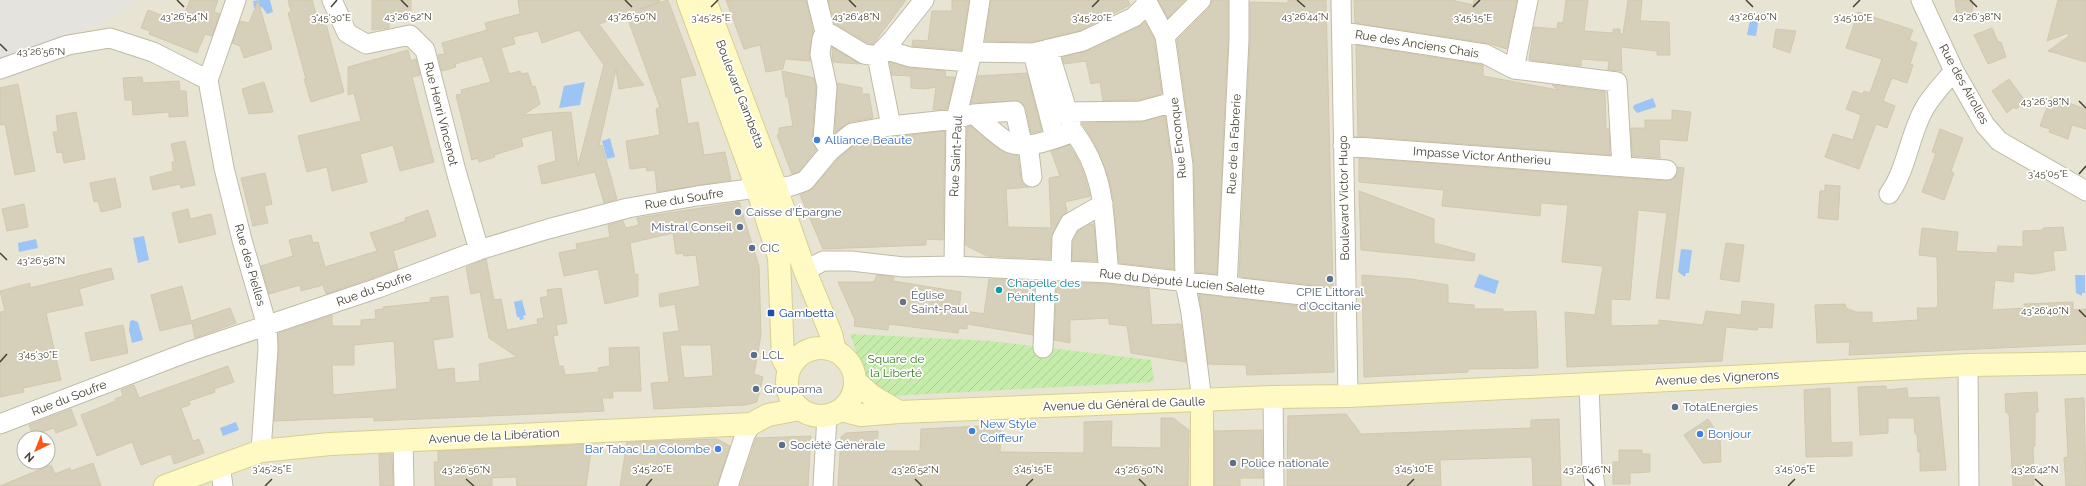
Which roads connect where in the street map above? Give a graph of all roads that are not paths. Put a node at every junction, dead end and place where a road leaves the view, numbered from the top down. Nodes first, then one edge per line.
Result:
1 (236, 0) edge
2 (332, 0) edge
3 (688, 0) edge
4 (705, 0) edge
5 (817, 0) edge
6 (924, 0) edge
7 (980, 0) edge
8 (1202, 0) edge
9 (1239, 0) edge
10 (1341, 0) edge
11 (1528, 0) edge
12 (1921, 0) edge
13 (1146, 2) edge
14 (825, 32) junction
15 (1343, 32) junction
16 (1165, 36) junction
17 (1040, 51) junction
18 (880, 52) junction
19 (970, 57) junction
20 (0, 69) edge
21 (1514, 69) junction
22 (1954, 71) junction
23 (208, 80) junction
24 (1174, 102) junction
25 (1068, 112) junction
26 (965, 117) junction
27 (891, 126) junction
28 (1074, 132) junction
29 (1055, 138) junction
30 (1025, 144) junction
31 (1342, 146) junction
32 (830, 151) junction
33 (1622, 167) junction
34 (1667, 170) dead end
35 (1032, 177) dead end
36 (767, 188) junction
37 (2086, 190) edge
38 (1889, 194) dead end
39 (1103, 204) junction
40 (480, 250) junction
41 (954, 266) junction
42 (805, 271) junction
43 (1054, 271) junction
44 (1109, 273) junction
45 (1184, 282) junction
46 (1227, 287) junction
47 (780, 288) junction
48 (1346, 300) junction
49 (267, 326) junction
50 (1043, 348) dead end
51 (835, 351) junction
52 (2086, 363) edge
53 (1968, 365) junction
54 (788, 377) junction
55 (856, 382) junction
56 (1589, 384) junction
57 (1348, 396) junction
58 (1274, 397) junction
59 (1202, 401) junction
60 (800, 409) junction
61 (899, 412) junction
62 (834, 413) junction
63 (759, 419) junction
64 (0, 424) edge
65 (403, 440) junction
66 (261, 451) junction
67 (221, 476) edge
68 (165, 486) edge
69 (404, 486) edge
70 (728, 486) edge
71 (823, 486) edge
72 (1202, 486) edge
73 (1274, 486) edge
74 (1595, 486) edge
75 (1969, 486) edge

1 - 23 street
2 - 40 street, Rue Henri Vincenot
3 - 36 main road, Boulevard Gambetta
4 - 36 main road, Boulevard Gambetta
5 - 14 street
6 - 18 street
7 - 19 street, Rue Saint-Paul
8 - 16 street
9 - 46 street, Rue de la Fabrerie
10 - 15 street, Boulevard Victor Hugo
11 - 21 street
12 - 22 street, Rue des Airolles
13 - 16 street, Rue Enconque
13 - 17 street
14 - 18 street
14 - 32 street
15 - 21 street, Rue des Anciens Chais
15 - 31 street, Boulevard Victor Hugo
16 - 24 street, Rue Enconque
17 - 19 street
17 - 25 street
17 - 29 street
18 - 19 street
18 - 27 street
19 - 26 street, Rue Saint-Paul
20 - 23 street
21 - 33 street, Rue des Anciens Chais
22 - 37 street, Rue des Airolles
22 - 38 street
23 - 49 street, Rue des Pielles
24 - 25 street
24 - 45 street, Rue Enconque
25 - 28 street
26 - 27 street, Rue du Soufre
26 - 30 street
26 - 30 street, Rue du Soufre
26 - 41 street, Rue Saint-Paul
27 - 32 street, Rue du Soufre
28 - 29 street
28 - 39 street
29 - 30 street
30 - 35 street
31 - 33 street, Impasse Victor Antherieu
31 - 48 street, Boulevard Victor Hugo
32 - 36 street, Rue du Soufre
33 - 34 street, Impasse Victor Antherieu
36 - 40 street, Rue du Soufre
36 - 42 main road, Boulevard Gambetta
36 - 47 main road, Boulevard Gambetta
39 - 43 street
39 - 44 street
40 - 49 street, Rue du Soufre
41 - 42 street, Rue du Député Lucien Salette
41 - 43 street, Rue du Député Lucien Salette
42 - 47 main road
42 - 51 main road, Boulevard Gambetta
43 - 44 street, Rue du Député Lucien Salette
43 - 50 street
44 - 45 street, Rue du Député Lucien Salette
45 - 46 street, Rue du Député Lucien Salette
45 - 59 street, Rue Enconque
46 - 48 street, Rue du Député Lucien Salette
47 - 54 main road, Boulevard Gambetta
48 - 57 street, Boulevard Victor Hugo
49 - 64 street, Rue du Soufre
49 - 66 street, Rue des Pielles
51 - 54 main road
51 - 55 main road
52 - 53 main road, Avenue des Vignerons
53 - 56 main road, Avenue des Vignerons
53 - 75 street
54 - 60 main road
54 - 63 main road
55 - 61 main road
55 - 62 main road
56 - 57 main road, Avenue des Vignerons
56 - 74 street
57 - 58 main road, Avenue du Général de Gaulle
58 - 59 main road, Avenue du Général de Gaulle
58 - 73 street
59 - 61 main road, Avenue du Général de Gaulle
59 - 72 main road
60 - 62 main road
60 - 63 main road, Avenue de la Libération
61 - 62 main road, Avenue du Général de Gaulle
62 - 71 street
63 - 65 main road, Avenue de la Libération
63 - 70 street
65 - 66 main road, Avenue de la Libération
65 - 69 street
66 - 67 main road, Avenue de la Libération
67 - 68 main road, Avenue de la Libération

